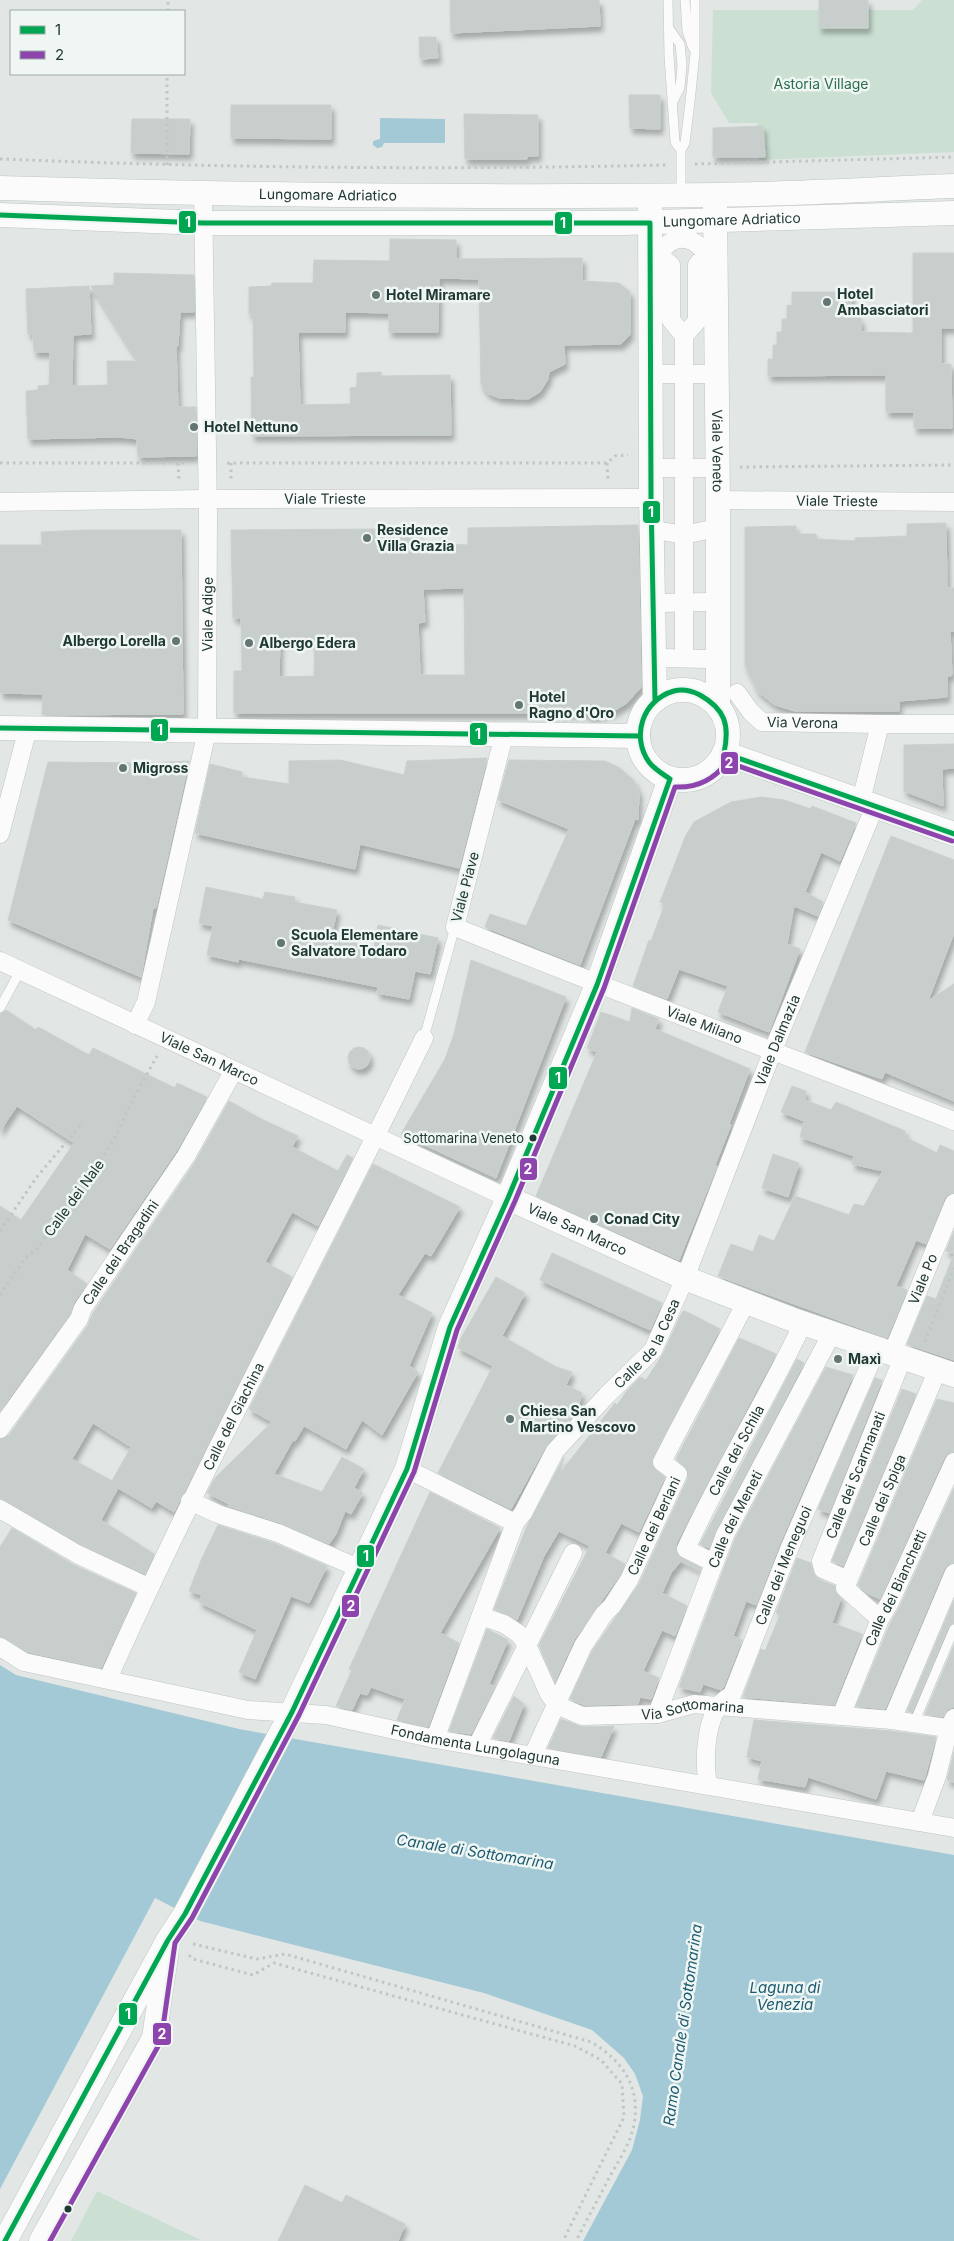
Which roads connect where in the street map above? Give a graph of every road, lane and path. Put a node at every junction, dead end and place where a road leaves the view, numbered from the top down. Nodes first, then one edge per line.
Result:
1 (668, 0) edge
2 (685, 0) edge
3 (695, 0) edge
4 (695, 53) junction
5 (167, 75) edge
6 (680, 150) junction
7 (954, 157) edge
8 (0, 159) edge
9 (694, 164) dead end
10 (167, 165) junction
11 (667, 165) dead end
12 (954, 186) edge
13 (0, 188) edge
14 (203, 194) junction
15 (650, 195) junction
16 (681, 195) junction
17 (714, 195) junction
18 (954, 213) edge
19 (0, 215) edge
20 (715, 222) junction
21 (203, 223) junction
22 (650, 223) junction
23 (684, 336) junction
24 (659, 374) dead end
25 (684, 374) junction
26 (707, 374) dead end
27 (633, 457) dead end
28 (191, 463) dead end
29 (224, 463) dead end
30 (608, 463) junction
31 (0, 464) edge
32 (954, 465) edge
33 (738, 467) dead end
34 (661, 468) dead end
35 (684, 468) junction
36 (708, 468) dead end
37 (608, 488) dead end
38 (651, 498) junction
39 (207, 499) junction
40 (718, 500) junction
41 (0, 502) edge
42 (954, 502) edge
43 (707, 530) dead end
44 (661, 531) dead end
45 (684, 535) junction
46 (708, 602) dead end
47 (661, 603) dead end
48 (684, 603) junction
49 (661, 658) dead end
50 (684, 658) junction
51 (708, 659) dead end
52 (737, 693) dead end
53 (655, 700) junction
54 (718, 707) junction
55 (880, 724) junction
56 (954, 724) edge
57 (0, 728) edge
58 (28, 728) junction
59 (207, 731) junction
60 (504, 735) junction
61 (638, 736) junction
62 (724, 753) junction
63 (670, 779) junction
64 (868, 804) junction
65 (0, 834) edge
66 (954, 834) edge
67 (455, 927) junction
68 (0, 961) edge
69 (20, 971) junction
70 (597, 985) junction
71 (0, 1008) edge
72 (134, 1025) junction
73 (424, 1038) joint
74 (166, 1040) junction
75 (774, 1050) junction
76 (233, 1072) junction
77 (954, 1121) edge
78 (83, 1122) dead end
79 (376, 1139) junction
80 (508, 1198) junction
81 (954, 1203) edge
82 (0, 1232) edge
83 (954, 1268) edge
84 (684, 1278) junction
85 (0, 1295) edge
86 (746, 1302) junction
87 (803, 1323) junction
88 (832, 1333) junction
89 (898, 1353) junction
90 (946, 1372) edge
91 (0, 1429) edge
92 (954, 1462) edge
93 (407, 1469) junction
94 (190, 1502) junction
95 (0, 1509) edge
96 (515, 1523) junction
97 (573, 1552) dead end
98 (714, 1563) junction
99 (358, 1568) junction
100 (954, 1573) edge
101 (848, 1580) junction
102 (148, 1587) junction
103 (481, 1616) junction
104 (880, 1619) junction
105 (954, 1629) edge
106 (527, 1645) junction
107 (0, 1647) edge
108 (108, 1678) junction
109 (557, 1705) junction
110 (718, 1706) junction
111 (292, 1712) junction
112 (657, 1714) junction
113 (842, 1716) junction
114 (892, 1720) junction
115 (914, 1723) junction
116 (952, 1725) edge
117 (435, 1739) junction
118 (477, 1746) junction
119 (533, 1755) junction
120 (708, 1785) junction
121 (920, 1822) junction
122 (954, 1828) edge
123 (168, 1940) junction
124 (4, 2241) edge
125 (42, 2241) edge
126 (563, 2241) edge
127 (576, 2241) edge

1 - 6 lane
2 - 4 lane
3 - 4 lane
4 - 6 lane
5 - 10 path
6 - 16 lane
7 - 9 path
8 - 10 path
10 - 11 path
12 - 17 street, Lungomare Adriatico
13 - 14 street, Lungomare Adriatico
14 - 15 street, Lungomare Adriatico
14 - 21 street, Viale Adige
15 - 16 street, Lungomare Adriatico
15 - 22 street
16 - 17 street, Lungomare Adriatico
17 - 20 street, Viale Veneto
18 - 20 street, Lungomare Adriatico
19 - 21 street, Lungomare Adriatico
20 - 22 street, Lungomare Adriatico
20 - 40 street, Viale Veneto
21 - 22 street, Lungomare Adriatico
21 - 39 street, Viale Adige
22 - 38 street
23 - 23 street
23 - 25 street
24 - 25 street
25 - 26 street
25 - 35 street
27 - 30 path
28 - 31 path
29 - 30 path
30 - 37 path
32 - 33 path
34 - 35 street
35 - 36 street
35 - 45 street
38 - 39 street, Viale Trieste
38 - 53 street
39 - 41 street, Viale Trieste
39 - 59 street, Viale Adige
40 - 42 street, Viale Trieste
40 - 54 street, Viale Veneto
43 - 45 street
44 - 45 street
45 - 48 street
46 - 48 street
47 - 48 street
48 - 50 street
49 - 50 street
50 - 51 street
52 - 55 street, Via Verona
53 - 54 street
53 - 61 street
54 - 62 street
55 - 56 street, Via Verona
55 - 64 street
57 - 58 street
58 - 59 street
58 - 65 street
59 - 60 street
59 - 72 street, Viale Adige
60 - 61 street
60 - 67 street, Viale Piave
61 - 63 street
62 - 63 street
62 - 64 street
63 - 70 street
64 - 66 street
64 - 75 street, Viale Dalmazia
67 - 70 street, Viale Milano
67 - 73 lane, Viale Piave
68 - 69 street, Viale San Marco
69 - 71 lane
69 - 72 street, Viale San Marco
70 - 75 street, Viale Milano
70 - 80 street
72 - 74 street, Viale San Marco
73 - 79 street, Calle del Giachina
74 - 76 street, Viale San Marco
74 - 85 path, Calle dei Nale
75 - 77 street, Viale Milano
75 - 84 street, Viale Dalmazia
76 - 79 street, Viale San Marco
76 - 91 street, Calle dei Bragadini
78 - 82 path
79 - 80 street, Viale San Marco
79 - 94 street, Calle del Giachina
80 - 84 street, Viale San Marco
80 - 93 street
81 - 89 street, Viale Po
83 - 89 path
84 - 86 street, Viale San Marco
84 - 96 street, Calle de la Cesa
86 - 87 street, Viale San Marco
86 - 109 street, Calle dei Berlani
87 - 88 street, Viale San Marco
87 - 98 street, Calle dei Schila
88 - 89 street, Viale San Marco
88 - 98 street, Calle dei Meneti
89 - 90 street, Viale San Marco
89 - 101 street, Calle dei Scarmanati
89 - 110 street, Calle dei Meneguoi
90 - 101 street, Calle dei Spiga
92 - 104 street, Calle dei Bianchetti
93 - 96 street
93 - 99 street
94 - 99 street
94 - 102 street, Calle del Giachina
95 - 102 street
96 - 103 street, Calle de la Cesa
97 - 106 street
98 - 112 street, Calle dei Meneti
99 - 111 street
100 - 114 street
101 - 104 street
102 - 108 street, Calle del Giachina
103 - 106 street
103 - 117 street, Calle de la Cesa
104 - 113 street, Calle dei Bianchetti
105 - 115 lane
106 - 109 street
106 - 118 street
107 - 108 street, Fondamenta Lungolaguna
108 - 111 street, Fondamenta Lungolaguna
109 - 112 street, Via Sottomarina
109 - 119 street, Calle dei Berlani
110 - 112 street, Via Sottomarina
110 - 113 street, Via Sottomarina
110 - 120 street, Calle dei Meneguoi
111 - 117 street, Fondamenta Lungolaguna
111 - 123 street
113 - 114 street, Via Sottomarina
114 - 115 street, Via Sottomarina
115 - 116 street, Via Sottomarina
116 - 121 street
117 - 118 street, Fondamenta Lungolaguna
118 - 119 street, Fondamenta Lungolaguna
119 - 120 street, Fondamenta Lungolaguna
120 - 121 street, Fondamenta Lungolaguna
121 - 122 street, Fondamenta Lungolaguna
123 - 124 street
123 - 125 street
123 - 126 path
123 - 127 path

